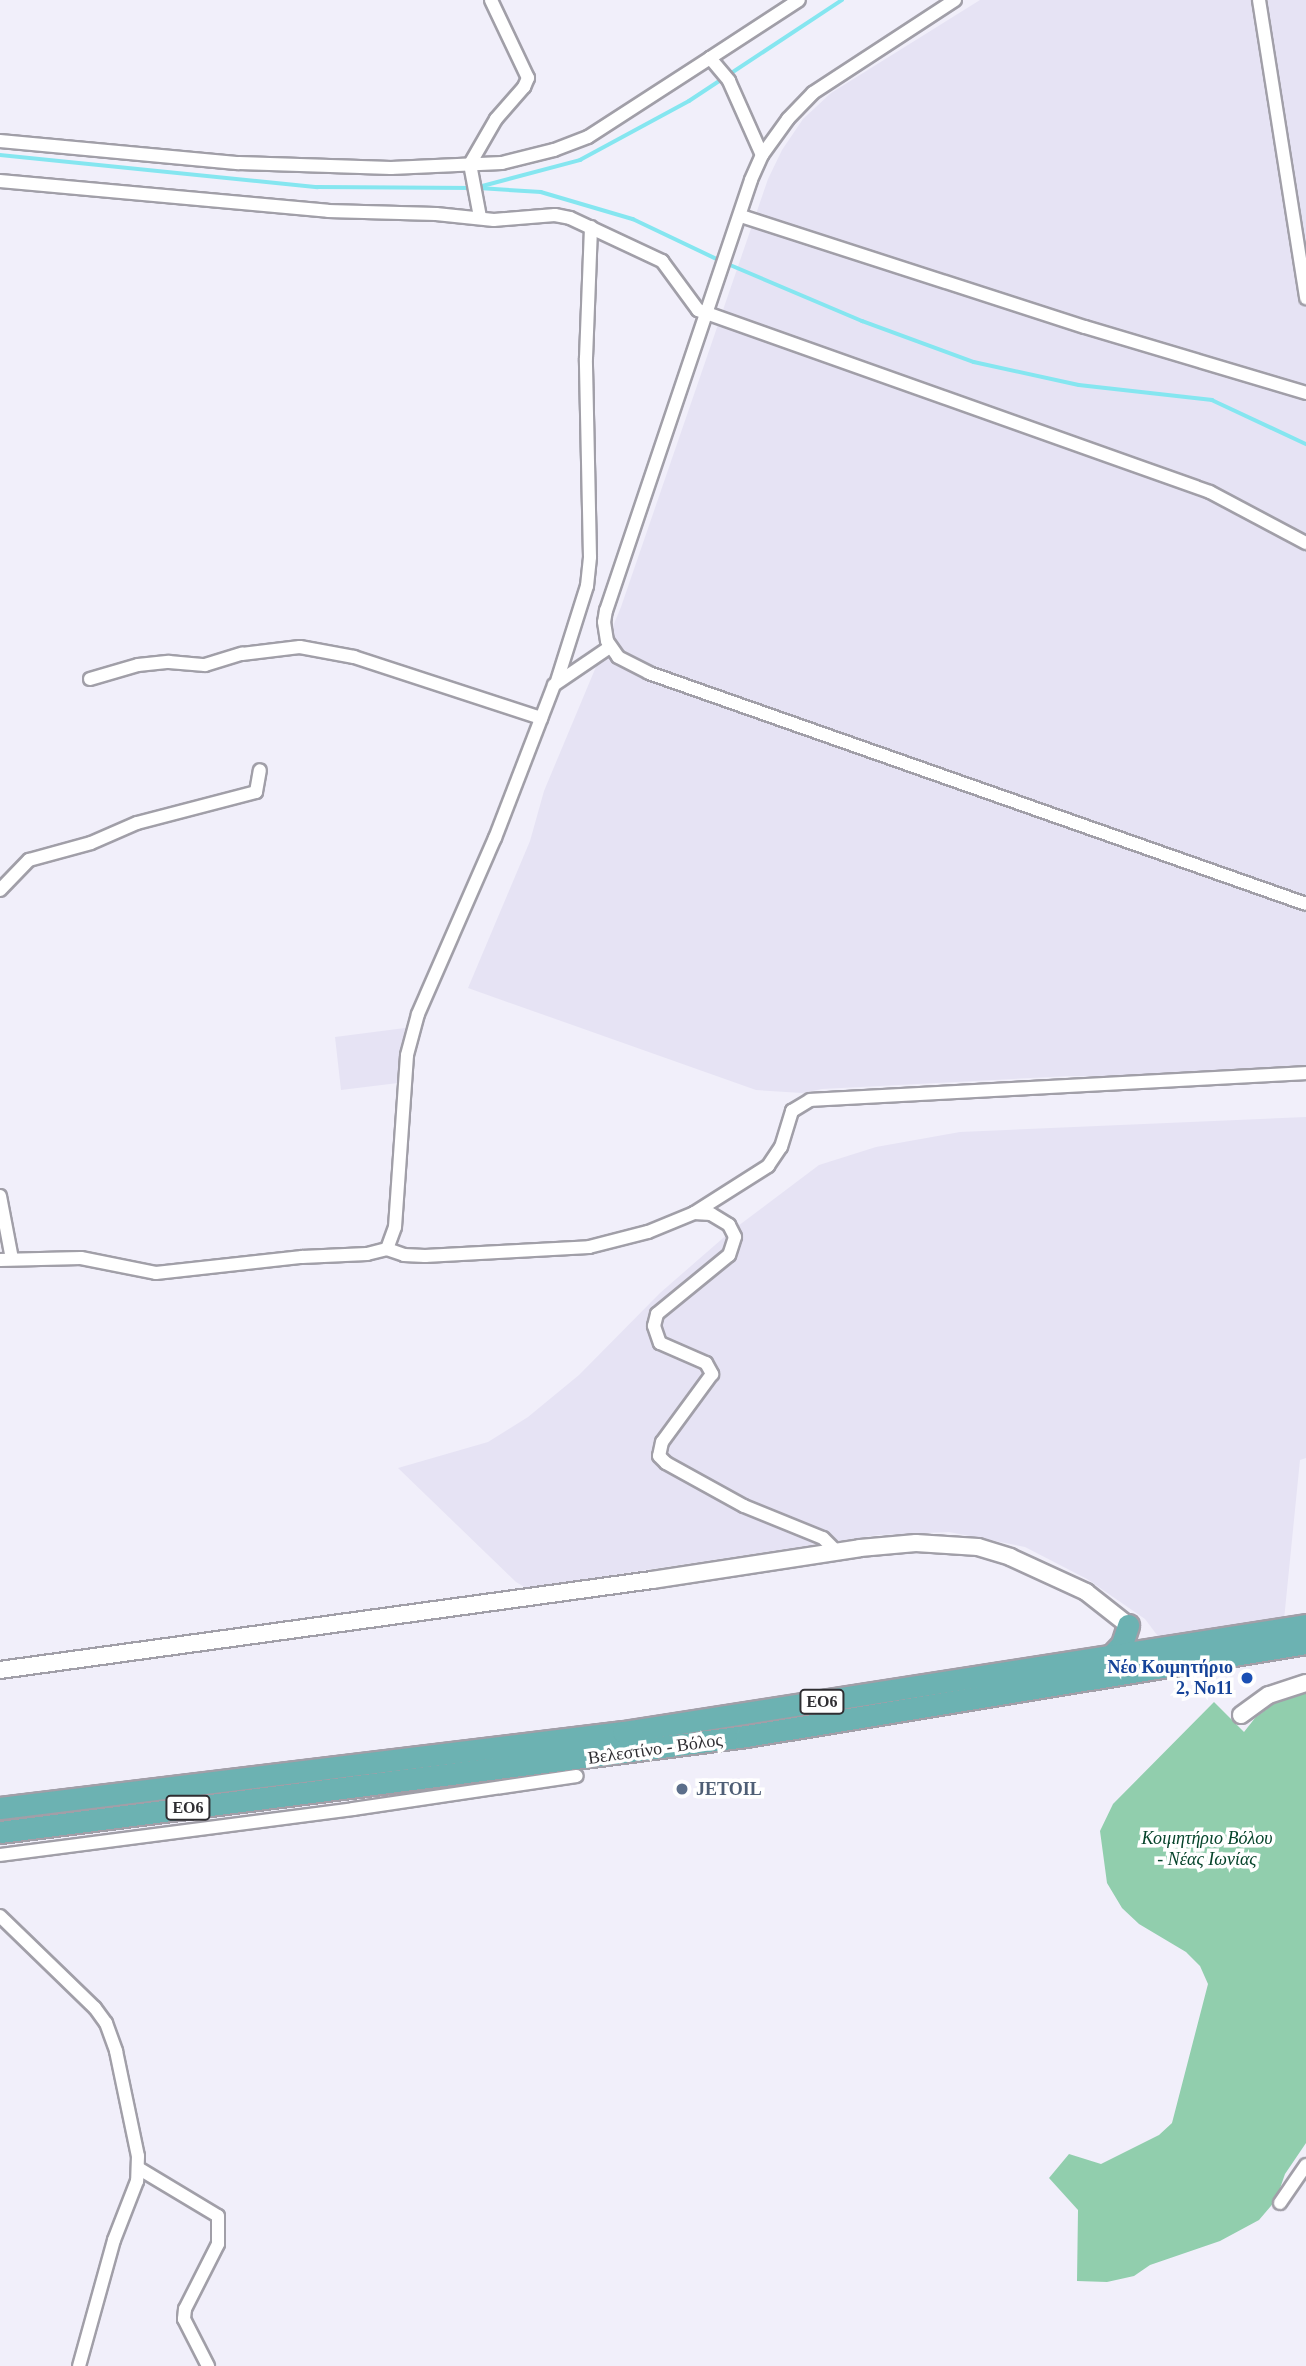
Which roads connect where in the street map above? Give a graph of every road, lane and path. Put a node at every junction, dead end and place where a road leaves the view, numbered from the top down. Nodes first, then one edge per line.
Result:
1 (491, 0) edge
2 (799, 0) edge
3 (956, 0) edge
4 (1259, 0) edge
5 (710, 58) junction
6 (0, 141) edge
7 (762, 155) junction
8 (470, 164) junction
9 (0, 181) edge
10 (741, 216) junction
11 (480, 217) junction
12 (591, 227) junction
13 (1306, 298) edge
14 (709, 312) junction
15 (1306, 393) edge
16 (1306, 542) edge
17 (610, 647) junction
18 (90, 678) dead end
19 (557, 681) junction
20 (541, 718) junction
21 (260, 770) dead end
22 (0, 890) edge
23 (1306, 904) edge
24 (1306, 1073) edge
25 (0, 1196) edge
26 (694, 1213) junction
27 (387, 1249) junction
28 (6, 1259) edge
29 (836, 1552) junction
30 (1128, 1625) junction
31 (1306, 1625) edge
32 (1306, 1643) edge
33 (1150, 1651) junction
34 (1110, 1657) junction
35 (0, 1670) edge
36 (1306, 1682) edge
37 (1241, 1714) dead end
38 (337, 1765) junction
39 (576, 1776) dead end
40 (486, 1781) junction
41 (0, 1794) edge
42 (0, 1808) edge
43 (0, 1832) edge
44 (0, 1855) edge
45 (0, 1916) edge
46 (1306, 2165) edge
47 (138, 2168) junction
48 (1280, 2203) dead end
49 (79, 2366) edge
50 (208, 2366) edge

1 - 8 street
2 - 5 street
3 - 7 street
4 - 13 street
5 - 7 street
5 - 8 street
6 - 8 street
7 - 10 street
8 - 11 street
9 - 11 street
10 - 14 street
10 - 15 street
11 - 12 street
12 - 14 street
12 - 19 street
14 - 16 street
14 - 17 street
17 - 19 street
17 - 23 street
18 - 20 street
19 - 20 street
20 - 27 street
21 - 22 street
24 - 26 street
25 - 28 street
26 - 27 street
26 - 29 street
27 - 28 street
29 - 30 street
29 - 35 street
30 - 33 highway
30 - 34 highway
31 - 33 highway, Βελεστίνο - Βόλος / ΕΟ6
32 - 40 highway, Βελεστίνο - Βόλος / ΕΟ6
33 - 34 highway, Βελεστίνο - Βόλος / ΕΟ6
34 - 38 highway, Βελεστίνο - Βόλος / ΕΟ6
36 - 37 street
38 - 41 highway
38 - 42 highway, Βελεστίνο - Βόλος / ΕΟ6
39 - 40 street
40 - 43 highway, Βελεστίνο - Βόλος / ΕΟ6
40 - 44 street
45 - 47 street
46 - 48 street
47 - 49 street
47 - 50 street

